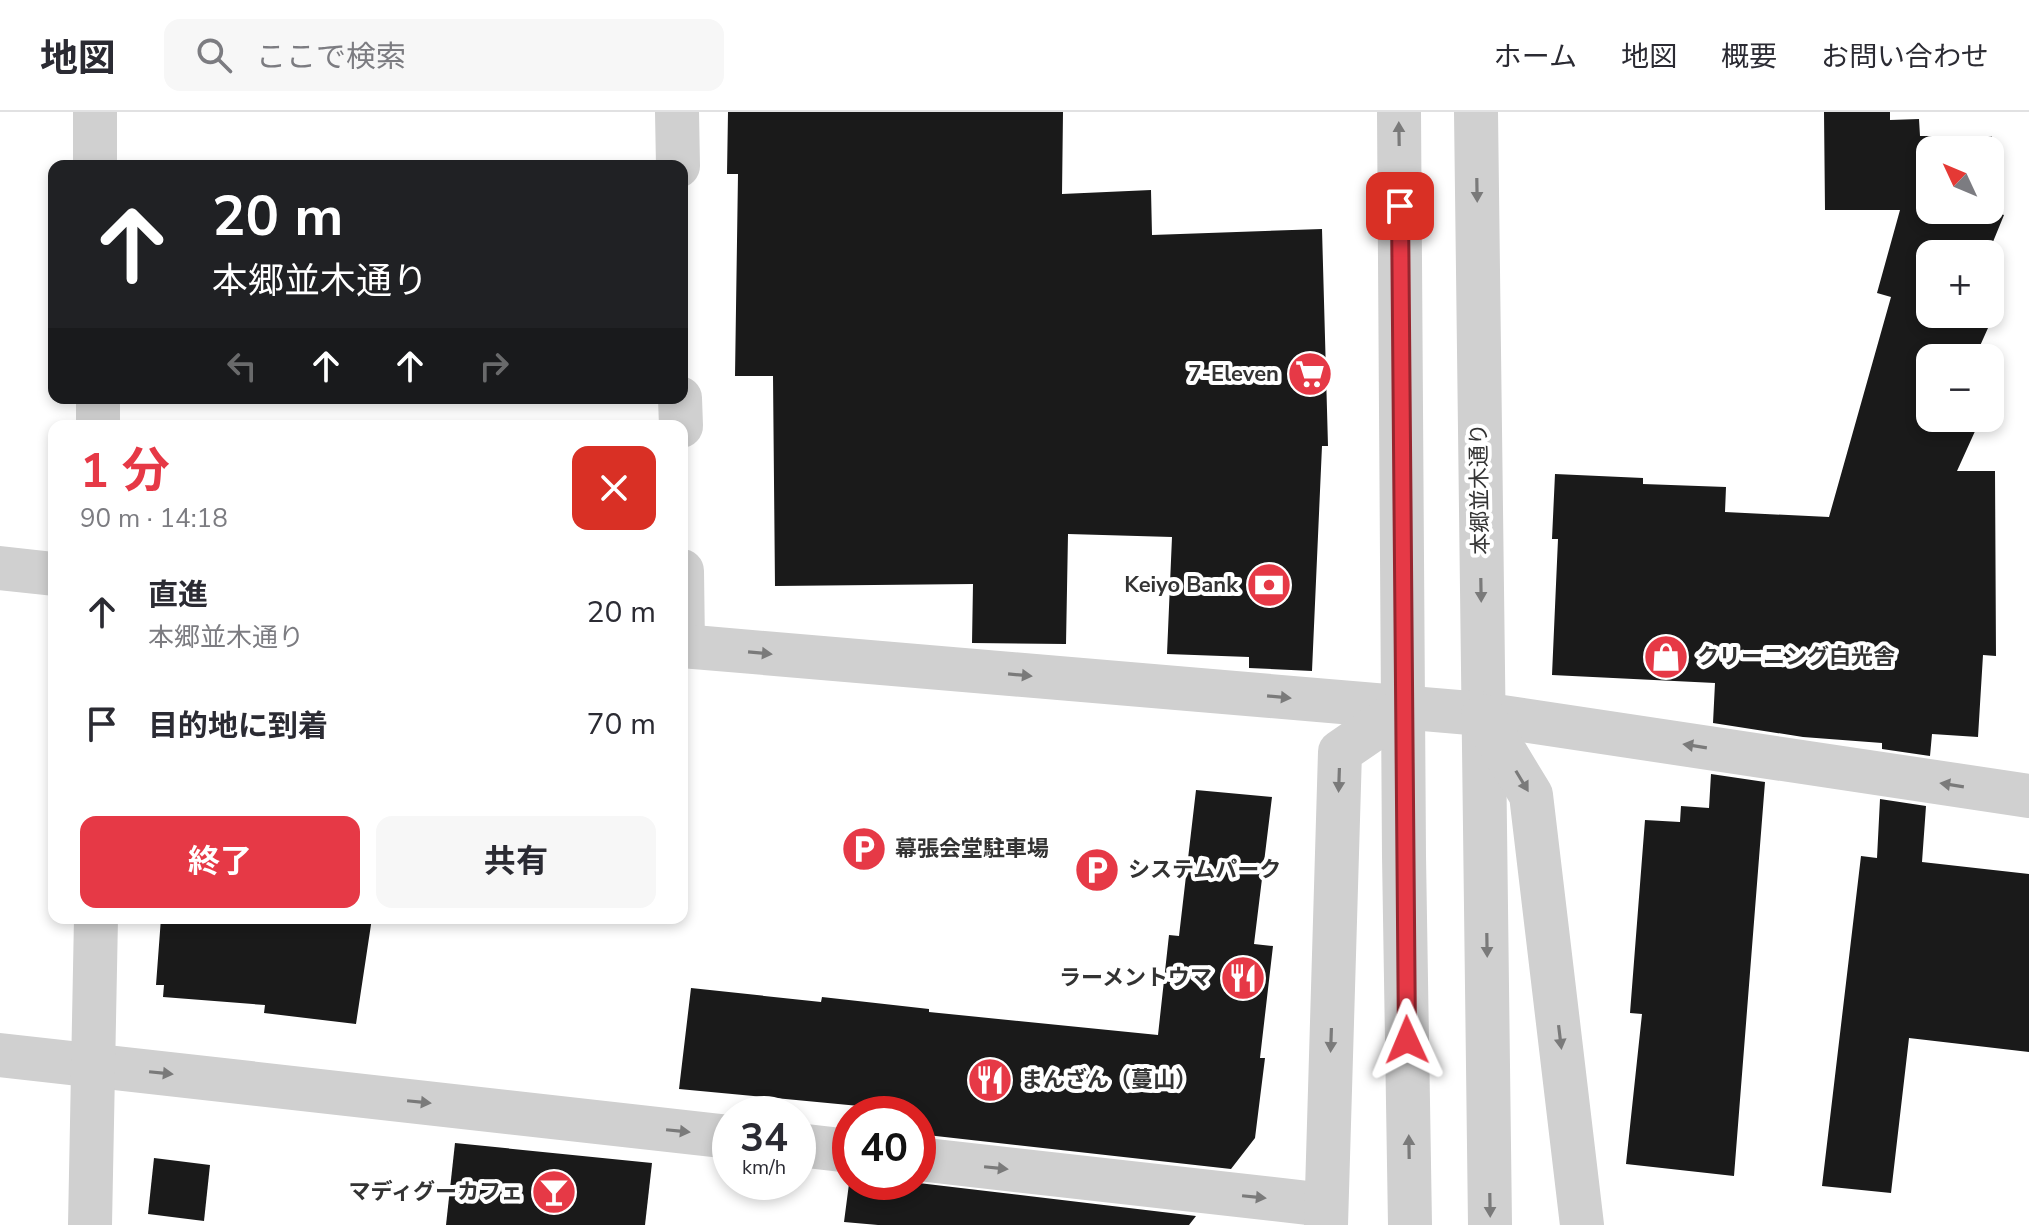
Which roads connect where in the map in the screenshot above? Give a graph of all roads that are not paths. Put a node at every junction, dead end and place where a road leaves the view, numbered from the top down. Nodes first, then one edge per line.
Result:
1 (95, 112) edge
2 (677, 112) edge
3 (1399, 112) edge
4 (1476, 112) edge
5 (95, 160) edge
6 (678, 160) edge
7 (0, 568) edge
8 (48, 573) edge
9 (688, 647) edge
10 (1404, 708) junction
11 (1482, 714) junction
12 (2029, 796) edge
13 (96, 924) edge
14 (0, 1055) edge
15 (94, 1065) junction
16 (712, 1135) edge
17 (936, 1161) edge
18 (1326, 1215) edge
19 (90, 1225) edge
20 (1410, 1225) edge
21 (1490, 1225) edge
22 (1582, 1225) edge

1 - 5 street
2 - 6 street
10 -> 3 street
4 -> 11 street, 本郷並木通り
7 - 8 street
9 -> 10 street
10 - 11 street
10 -> 18 street
20 -> 10 street
12 -> 11 street
11 -> 21 street, 本郷並木通り
11 -> 22 street
13 - 15 street
14 - 15 street
15 -> 16 street
15 - 19 street
17 -> 18 street

